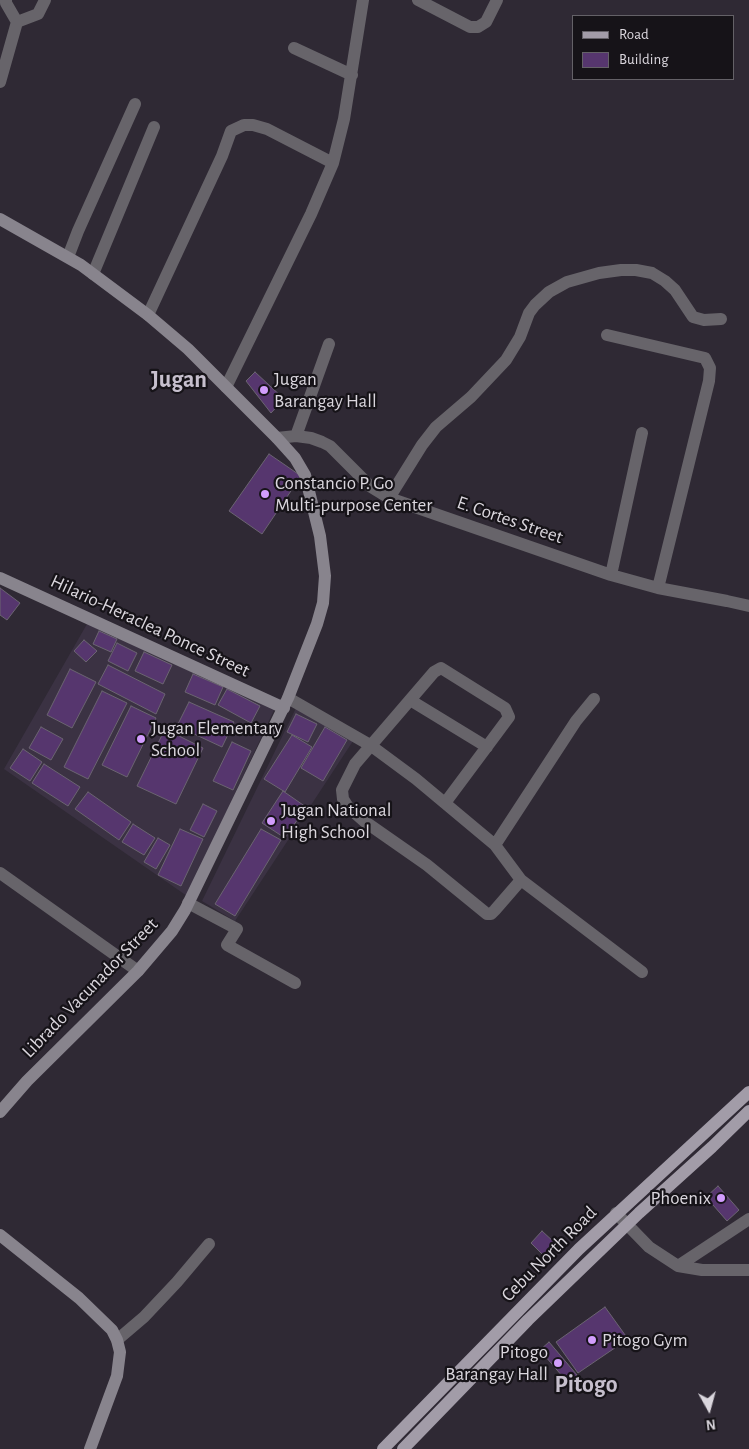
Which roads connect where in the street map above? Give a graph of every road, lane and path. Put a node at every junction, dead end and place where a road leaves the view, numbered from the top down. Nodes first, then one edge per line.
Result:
1 (6, 0) edge
2 (45, 0) edge
3 (363, 0) edge
4 (418, 0) edge
5 (497, 0) edge
6 (17, 22) junction
7 (294, 48) dead end
8 (352, 75) junction
9 (0, 82) edge
10 (135, 104) dead end
11 (154, 127) dead end
12 (333, 163) junction
13 (0, 219) edge
14 (68, 257) junction
15 (93, 274) junction
16 (148, 315) junction
17 (721, 319) dead end
18 (607, 335) dead end
19 (329, 344) dead end
20 (226, 386) junction
21 (642, 433) dead end
22 (296, 436) junction
23 (277, 438) junction
24 (389, 498) junction
25 (611, 575) junction
26 (0, 578) edge
27 (658, 588) junction
28 (749, 606) edge
29 (594, 699) dead end
30 (410, 700) junction
31 (286, 703) junction
32 (370, 745) junction
33 (487, 747) junction
34 (445, 803) junction
35 (495, 845) junction
36 (0, 873) edge
37 (521, 880) junction
38 (188, 903) junction
39 (138, 971) junction
40 (642, 972) dead end
41 (295, 982) dead end
42 (749, 1092) edge
43 (749, 1111) edge
44 (0, 1112) edge
45 (616, 1213) junction
46 (749, 1219) edge
47 (627, 1225) junction
48 (0, 1235) edge
49 (209, 1244) dead end
50 (678, 1266) junction
51 (749, 1270) edge
52 (117, 1340) junction
53 (90, 1449) edge
54 (383, 1449) edge
55 (403, 1449) edge

1 - 6 street
2 - 6 street
3 - 8 street
4 - 5 street
6 - 9 street
7 - 8 street
8 - 12 street
10 - 14 street
11 - 15 street
12 - 16 street
12 - 20 street
13 - 14 street, Librado Vacunador Street
14 - 15 street, Librado Vacunador Street
15 - 16 street, Librado Vacunador Street
16 - 20 street, Librado Vacunador Street
17 - 24 street
18 - 27 street
19 - 22 street
20 - 23 street, Librado Vacunador Street
21 - 25 street
22 - 23 street, E. Cortes Street
22 - 24 street, E. Cortes Street
23 - 31 street, Librado Vacunador Street
24 - 25 street, E. Cortes Street
25 - 27 street, E. Cortes Street
26 - 31 street, Hilario-Heraclea Ponce Street
27 - 28 street, E. Cortes Street
29 - 35 street
30 - 32 street
30 - 33 street
30 - 33 street
31 - 32 street
31 - 38 street, Librado Vacunador Street
32 - 34 street
32 - 37 street
33 - 34 street
34 - 35 street
35 - 37 street
36 - 39 street
37 - 40 street
38 - 39 street, Librado Vacunador Street
38 - 41 street
39 - 44 street, Librado Vacunador Street
42 - 45 main road, Cebu North Road
43 - 47 main road, Cebu North Road
45 - 47 street
45 - 54 main road, Cebu North Road
46 - 50 street
47 - 50 street
47 - 55 main road, Cebu North Road
48 - 52 street
49 - 52 street
50 - 51 street
52 - 53 street

